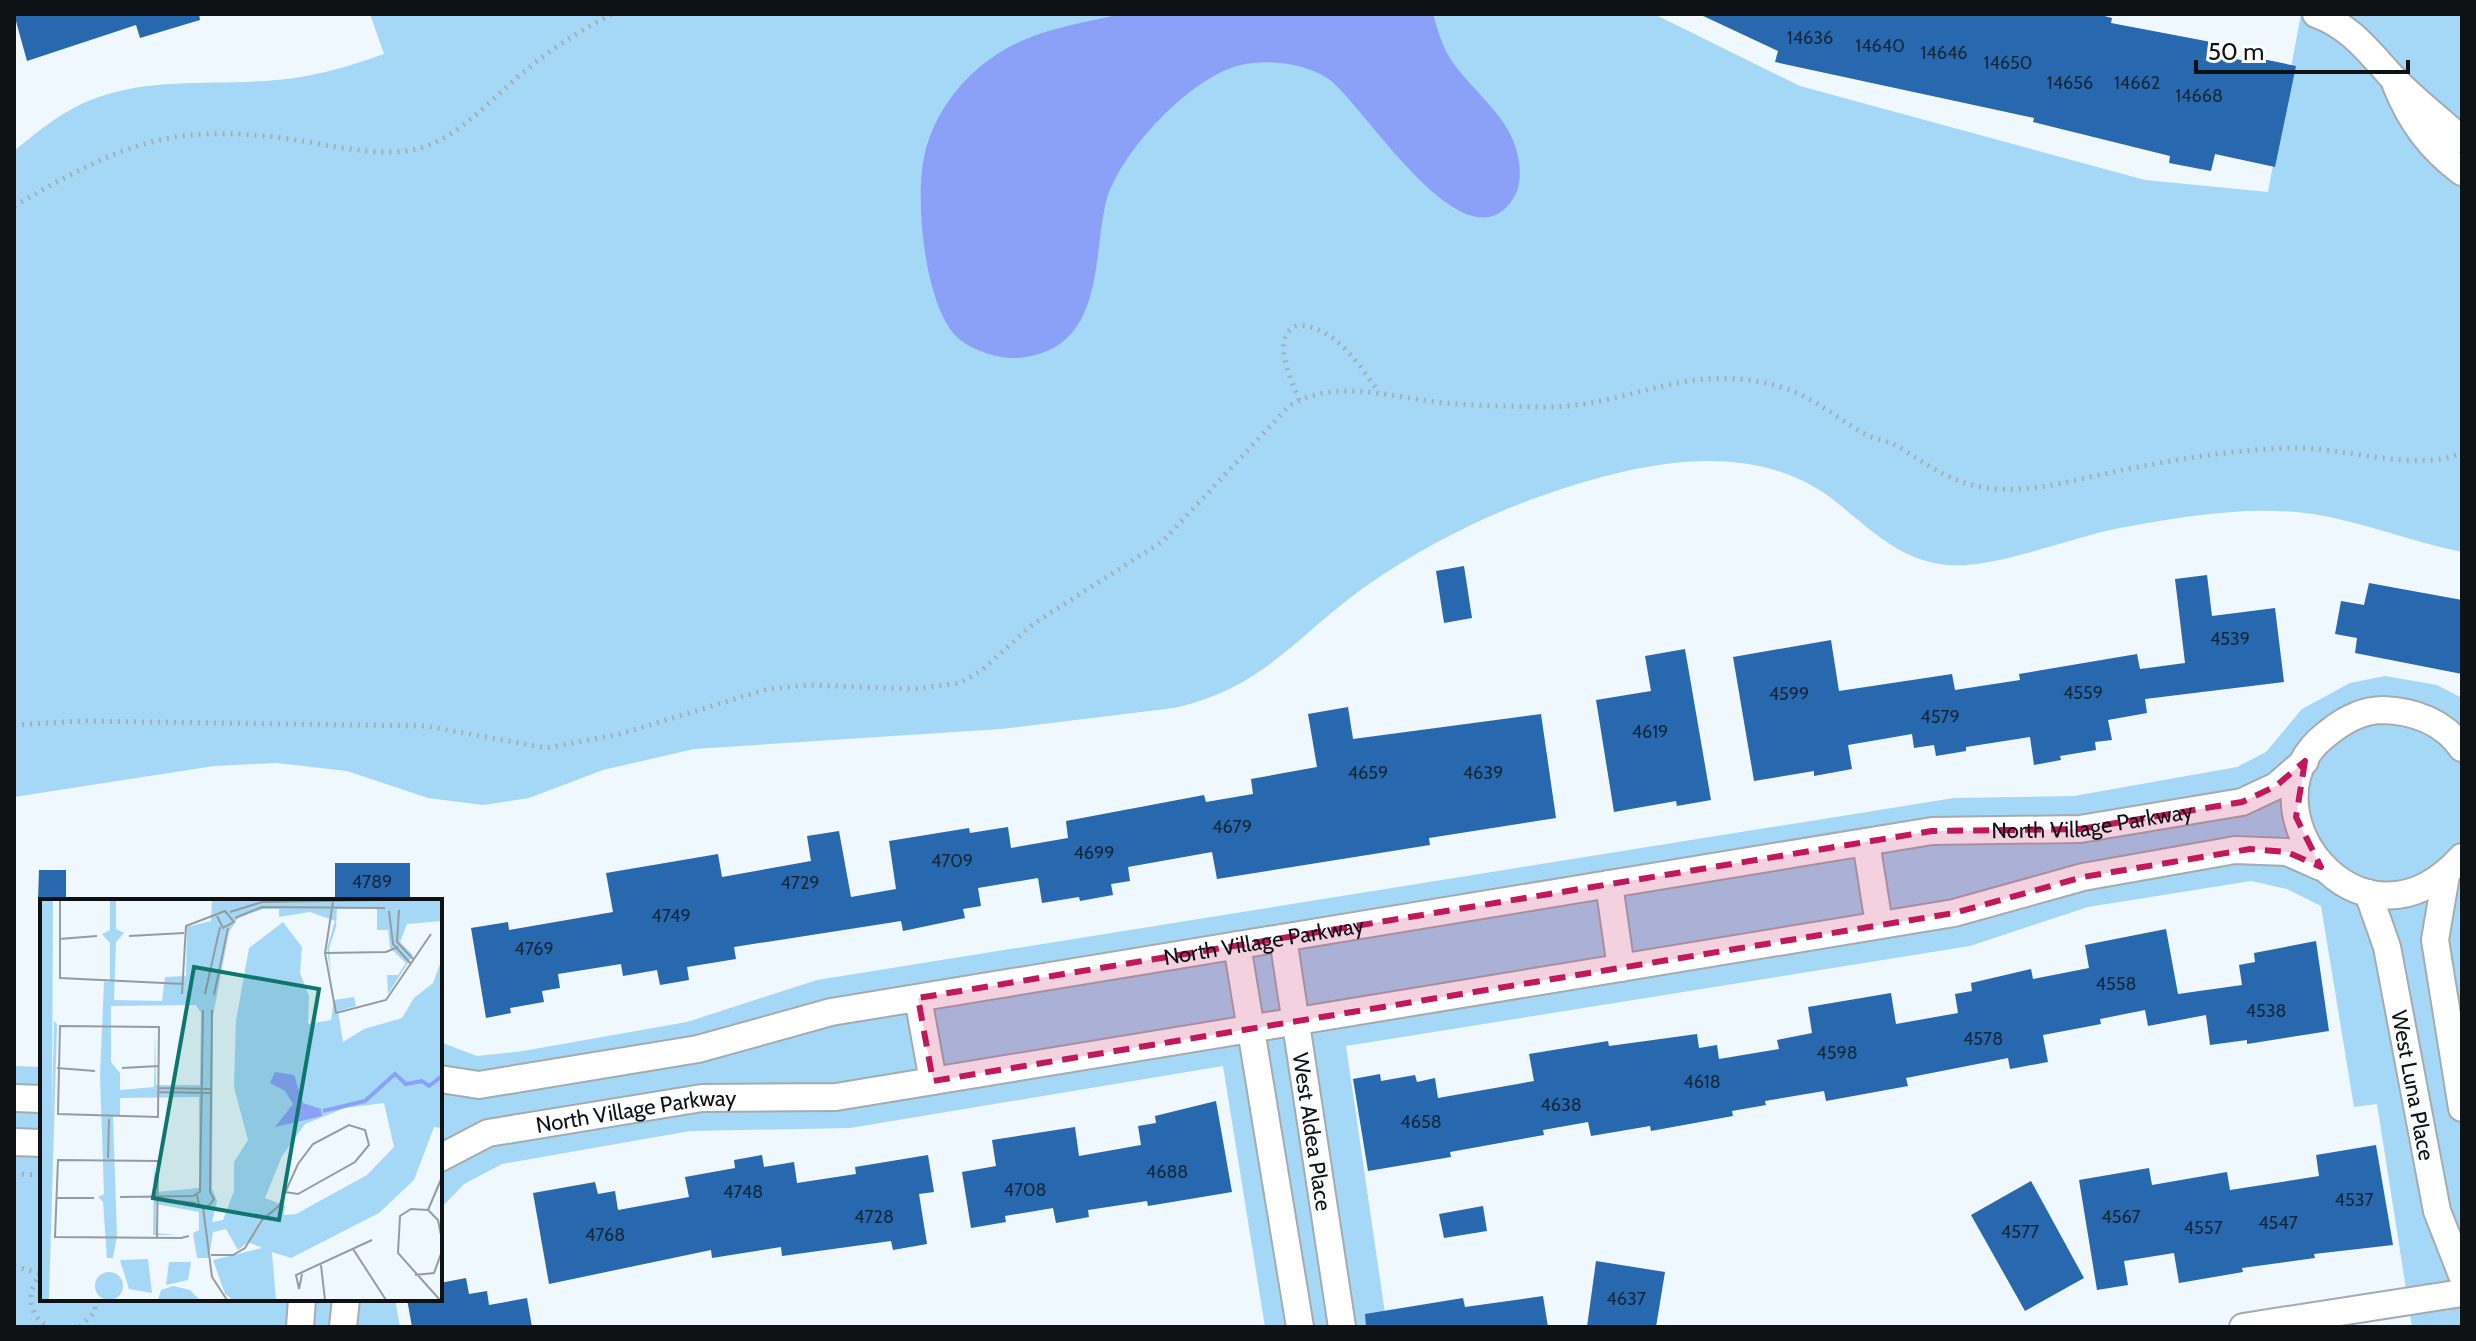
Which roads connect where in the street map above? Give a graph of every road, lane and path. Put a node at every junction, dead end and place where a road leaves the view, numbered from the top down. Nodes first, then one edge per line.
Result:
1 (612, 14) edge
2 (2316, 14) edge
3 (2393, 78) junction
4 (2462, 140) edge
5 (2462, 172) edge
6 (14, 206) edge
7 (1380, 393) junction
8 (1299, 400) junction
9 (2462, 452) edge
10 (14, 725) edge
11 (2460, 742) edge
12 (2305, 761) junction
13 (1866, 842) junction
14 (2454, 866) edge
15 (2321, 867) junction
16 (1609, 884) junction
17 (2368, 893) junction
18 (1879, 924) junction
19 (1283, 938) junction
20 (1237, 945) junction
21 (1621, 968) junction
22 (918, 998) junction
23 (1295, 1021) junction
24 (1250, 1029) junction
25 (442, 1079) edge
26 (933, 1081) junction
27 (14, 1098) edge
28 (40, 1099) edge
29 (2462, 1108) edge
30 (14, 1142) edge
31 (40, 1143) edge
32 (442, 1157) edge
33 (14, 1174) edge
34 (40, 1175) edge
35 (14, 1266) edge
36 (40, 1273) edge
37 (2462, 1275) edge
38 (40, 1277) edge
39 (2462, 1293) edge
40 (97, 1301) edge
41 (302, 1301) edge
42 (346, 1301) edge
43 (47, 1327) edge
44 (80, 1327) edge
45 (300, 1327) edge
46 (343, 1327) edge
47 (1300, 1327) edge
48 (1342, 1327) edge
49 (2243, 1327) edge

1 - 6 path
2 - 3 street
3 - 4 street
3 - 5 street
7 - 8 path
7 - 8 path
7 - 9 path
8 - 10 path
11 - 12 street, North Village Parkway
12 - 13 street, North Village Parkway
12 - 15 street
13 - 16 street, North Village Parkway
13 - 18 street
14 - 17 street
14 - 29 street, West Luna Place
15 - 17 street, North Village Parkway
15 - 18 street, North Village Parkway
16 - 19 street, North Village Parkway
16 - 21 street
17 - 37 street, West Luna Place
18 - 21 street, North Village Parkway
19 - 20 street, North Village Parkway
19 - 23 street, West Aldea Place
20 - 22 street, North Village Parkway
20 - 24 street, West Aldea Place
21 - 23 street, North Village Parkway
22 - 25 street, North Village Parkway
22 - 26 street
23 - 24 street, North Village Parkway
23 - 48 street, West Aldea Place
24 - 26 street, North Village Parkway
24 - 47 street, West Aldea Place
26 - 32 street, North Village Parkway
27 - 28 street
30 - 31 street
33 - 34 path
35 - 36 path
38 - 43 path
39 - 49 street
40 - 44 path
41 - 45 street
42 - 46 street

